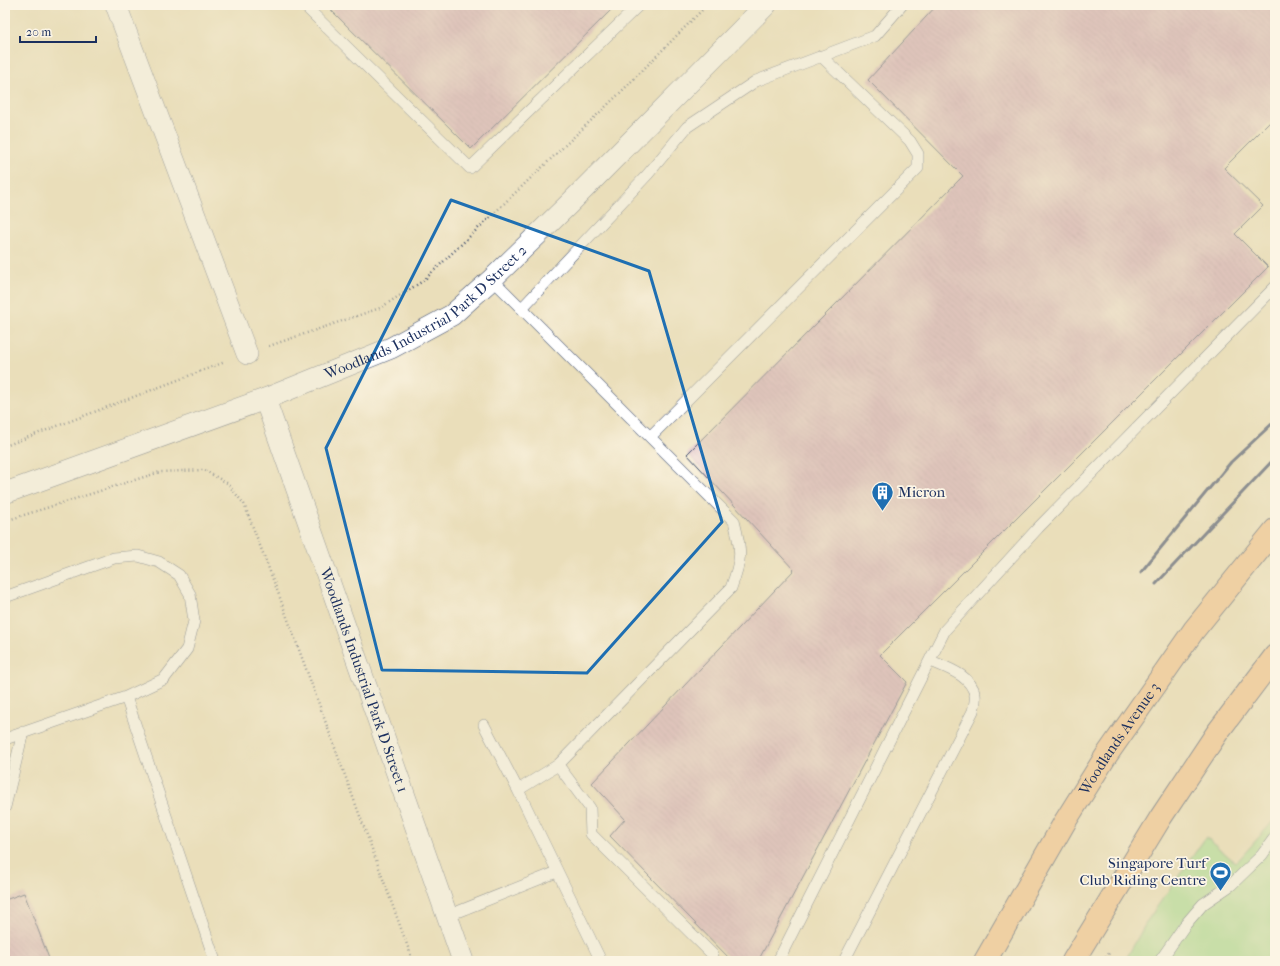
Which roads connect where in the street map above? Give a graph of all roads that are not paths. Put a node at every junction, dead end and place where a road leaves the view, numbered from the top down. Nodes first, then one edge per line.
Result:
1 (116, 5) edge
2 (304, 5) edge
3 (639, 5) edge
4 (766, 5) edge
5 (902, 5) edge
6 (822, 56) junction
7 (492, 279) junction
8 (1275, 287) edge
9 (522, 308) junction
10 (246, 354) road end
11 (265, 399) junction
12 (650, 437) junction
13 (5, 493) edge
14 (1275, 530) edge
15 (5, 597) edge
16 (1275, 656) edge
17 (931, 661) junction
18 (126, 697) junction
19 (484, 725) dead end
20 (23, 732) junction
21 (5, 739) edge
22 (558, 765) junction
23 (518, 790) junction
24 (5, 807) edge
25 (1275, 837) edge
26 (557, 872) junction
27 (447, 916) junction
28 (712, 955) dead end
29 (215, 961) edge
30 (463, 961) edge
31 (601, 961) edge
32 (778, 961) edge
33 (844, 961) edge
34 (986, 961) edge
35 (1073, 961) edge
36 (1160, 961) edge

1 - 10 street
2 - 3 lane
4 - 7 street, Woodlands Industrial Park D Street 2
5 - 6 lane
6 - 9 lane
6 - 12 lane
7 - 9 lane
7 - 11 street, Woodlands Industrial Park D Street 2
8 - 17 lane
9 - 12 lane
11 - 13 street, Woodlands Industrial Park D Street 2
11 - 27 street, Woodlands Industrial Park D Street 1
12 - 22 lane
14 - 34 main road, Woodlands Avenue 3
15 - 18 lane
16 - 35 main road
17 - 32 lane
17 - 33 lane
18 - 20 lane
18 - 29 lane
19 - 23 lane
20 - 21 lane
20 - 24 lane
22 - 23 lane
22 - 28 lane
23 - 26 lane
25 - 36 lane
26 - 27 lane
26 - 31 lane
27 - 30 street, Woodlands Industrial Park D Street 1

